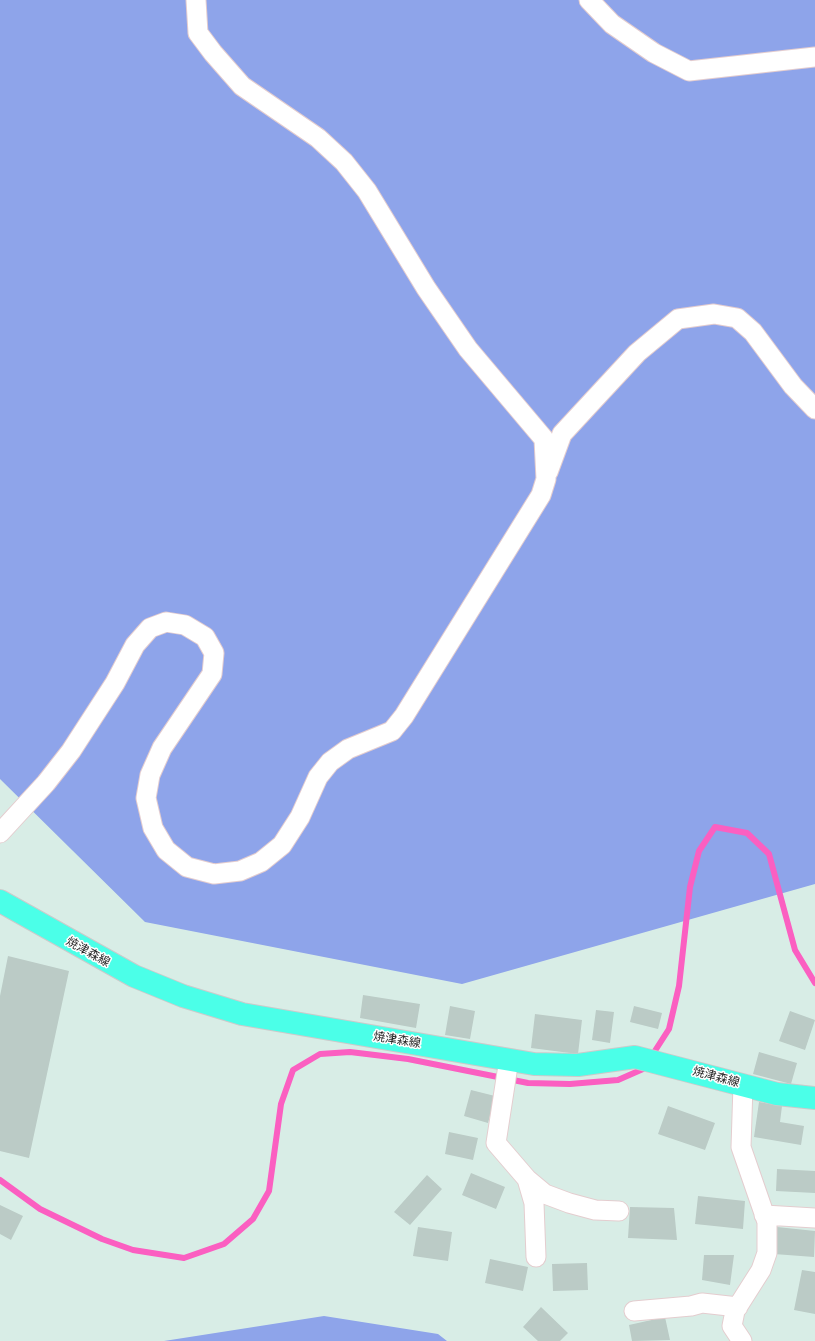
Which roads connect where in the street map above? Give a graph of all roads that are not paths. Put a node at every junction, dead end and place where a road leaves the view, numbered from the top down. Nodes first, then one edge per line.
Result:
1 (196, 0) edge
2 (589, 0) edge
3 (815, 57) edge
4 (815, 409) edge
5 (546, 479) junction
6 (0, 832) edge
7 (0, 901) edge
8 (509, 1059) junction
9 (743, 1085) junction
10 (815, 1098) edge
11 (527, 1179) junction
12 (619, 1211) dead end
13 (764, 1215) junction
14 (815, 1218) edge
15 (536, 1257) dead end
16 (738, 1307) junction
17 (634, 1311) dead end
18 (742, 1341) edge

1 - 5 street
2 - 3 street
4 - 5 street
5 - 6 street
7 - 8 main road, 焼津森線
8 - 9 main road, 焼津森線
8 - 11 street
9 - 10 main road, 焼津森線
9 - 13 street
11 - 12 street
11 - 15 street
13 - 14 street
13 - 16 street
16 - 17 street
16 - 18 street

